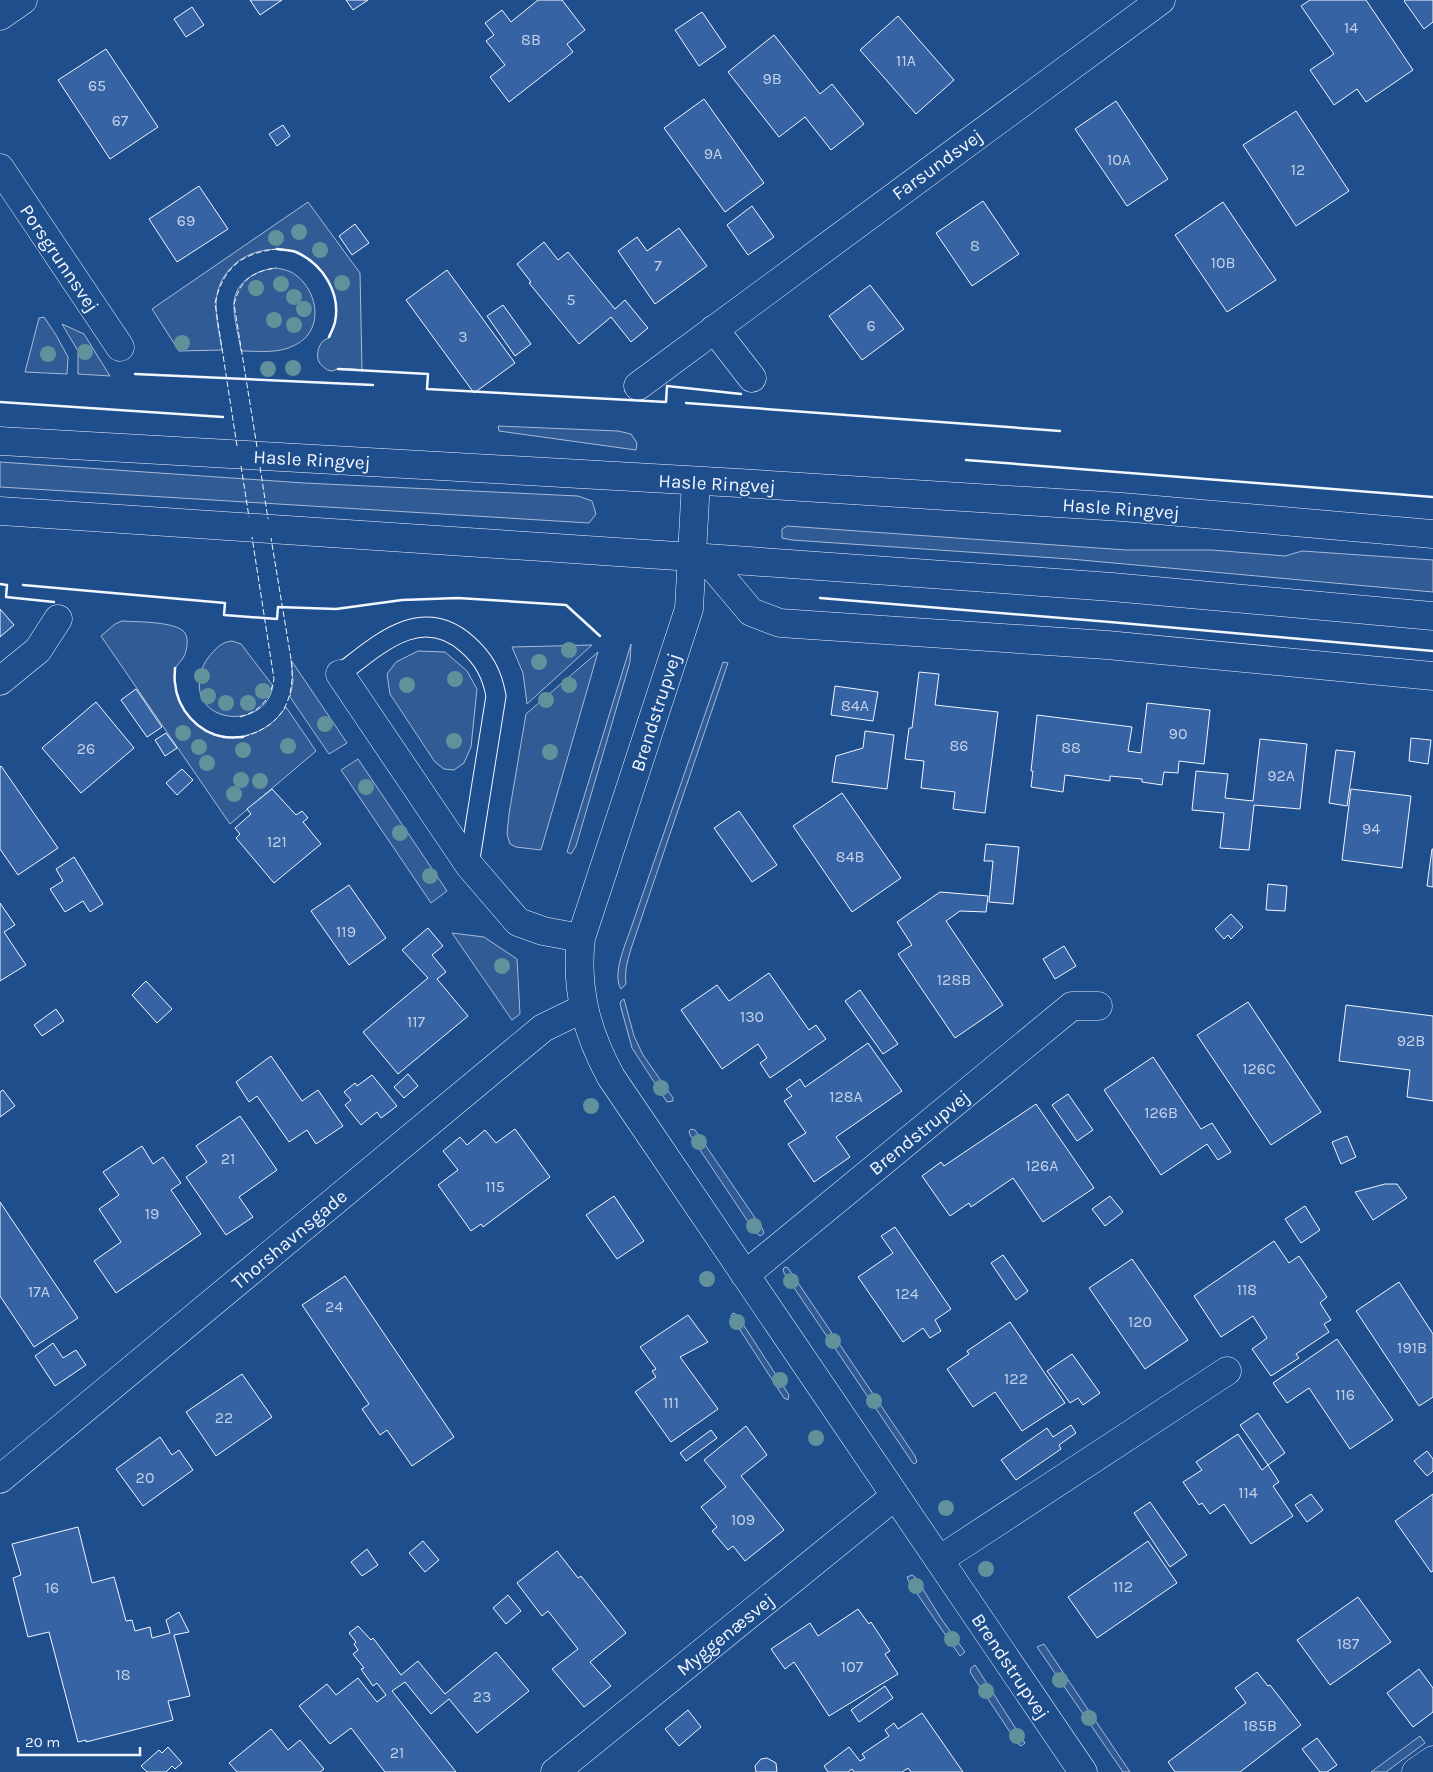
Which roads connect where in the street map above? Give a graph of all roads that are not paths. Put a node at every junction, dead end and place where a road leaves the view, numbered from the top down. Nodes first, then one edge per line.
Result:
1 (23, 0) edge
2 (1161, 0) edge
3 (0, 16) edge
4 (0, 168) edge
5 (714, 329) junction
6 (120, 347) dead end
7 (752, 378) dead end
8 (638, 386) dead end
9 (0, 441) edge
10 (696, 481) junction
11 (0, 511) edge
12 (1433, 534) edge
13 (692, 557) junction
14 (1433, 616) edge
15 (58, 619) dead end
16 (340, 674) joint
17 (1433, 676) edge
18 (0, 681) edge
19 (469, 865) junction
20 (581, 938) junction
21 (1098, 1006) dead end
22 (584, 1008) junction
23 (745, 1275) junction
24 (1227, 1371) dead end
25 (0, 1479) edge
26 (895, 1496) junction
27 (939, 1560) junction
28 (1433, 1760) edge
29 (555, 1772) edge
30 (1083, 1772) edge
31 (1416, 1772) edge

1 - 3 street
2 - 5 street, Farsundsvej
4 - 6 street, Porsgrunnsvej
5 - 7 street
5 - 8 street, Farsundsvej
9 - 10 street, Hasle Ringvej
10 - 12 street, Hasle Ringvej
10 - 13 street, Brendstrupvej
11 - 13 street
13 - 14 street
13 - 17 street
13 - 20 street, Brendstrupvej
15 - 18 street
16 - 19 street
16 - 19 lane
19 - 20 street
20 - 22 street, Brendstrupvej
21 - 23 street, Brendstrupvej
22 - 23 street, Brendstrupvej
22 - 25 street, Thorshavnsgade
23 - 26 street, Brendstrupvej
24 - 27 street
26 - 27 street, Brendstrupvej
26 - 29 street, Myggenæsvej
27 - 30 street, Brendstrupvej
28 - 31 street

